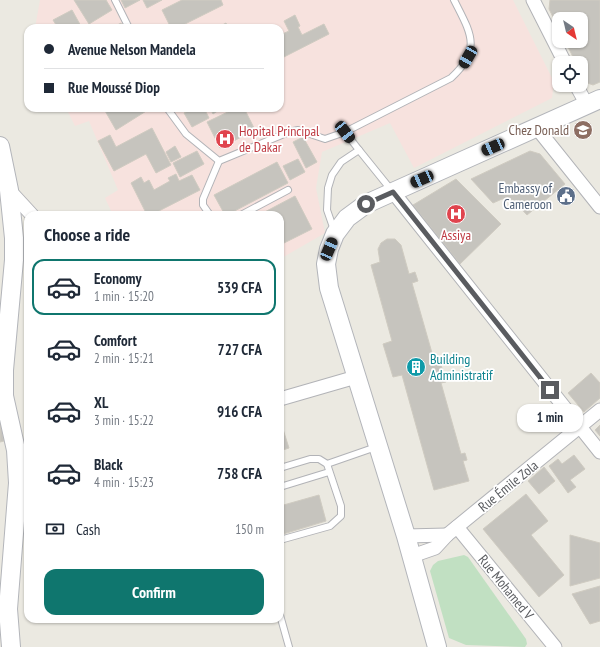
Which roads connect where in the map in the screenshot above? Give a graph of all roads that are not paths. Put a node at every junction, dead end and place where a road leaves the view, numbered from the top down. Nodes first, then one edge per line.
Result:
1 (115, 0) edge
2 (454, 0) edge
3 (532, 0) edge
4 (127, 24) edge
5 (561, 56) edge
6 (583, 92) edge
7 (593, 102) edge
8 (171, 112) edge
9 (536, 127) junction
10 (345, 132) junction
11 (0, 146) edge
12 (359, 150) junction
13 (219, 161) junction
14 (9, 190) junction
15 (288, 190) dead end
16 (393, 192) junction
17 (600, 206) edge
18 (28, 211) edge
19 (207, 211) edge
20 (249, 211) edge
21 (335, 234) junction
22 (356, 377) junction
23 (284, 398) edge
24 (600, 410) edge
25 (580, 426) junction
26 (378, 447) junction
27 (600, 452) edge
28 (327, 464) junction
29 (284, 467) edge
30 (329, 472) junction
31 (284, 486) edge
32 (452, 531) junction
33 (406, 536) junction
34 (284, 539) edge
35 (412, 556) junction
36 (282, 623) edge
37 (11, 647) edge
38 (289, 647) edge
39 (437, 647) edge
40 (555, 647) edge

1 - 4 lane
2 - 10 lane
3 - 5 street
6 - 7 street
7 - 9 street
8 - 13 lane
9 - 16 street
9 - 17 street
10 - 12 lane
10 - 13 lane
11 - 14 street
12 - 16 lane
12 - 21 lane
13 - 19 lane
14 - 18 street
14 - 37 street
15 - 20 lane
16 - 21 street
16 - 25 street
21 - 22 street
22 - 23 street
22 - 26 street
24 - 25 street, Rue Émile Zola
25 - 27 street
25 - 32 street, Rue Émile Zola
26 - 28 lane
26 - 33 street
28 - 29 lane
28 - 30 lane
30 - 31 lane
30 - 34 lane
32 - 33 street
32 - 35 street, Rue Émile Zola
32 - 40 street, Rue Mohamed V
33 - 35 street
35 - 39 street
36 - 38 lane

